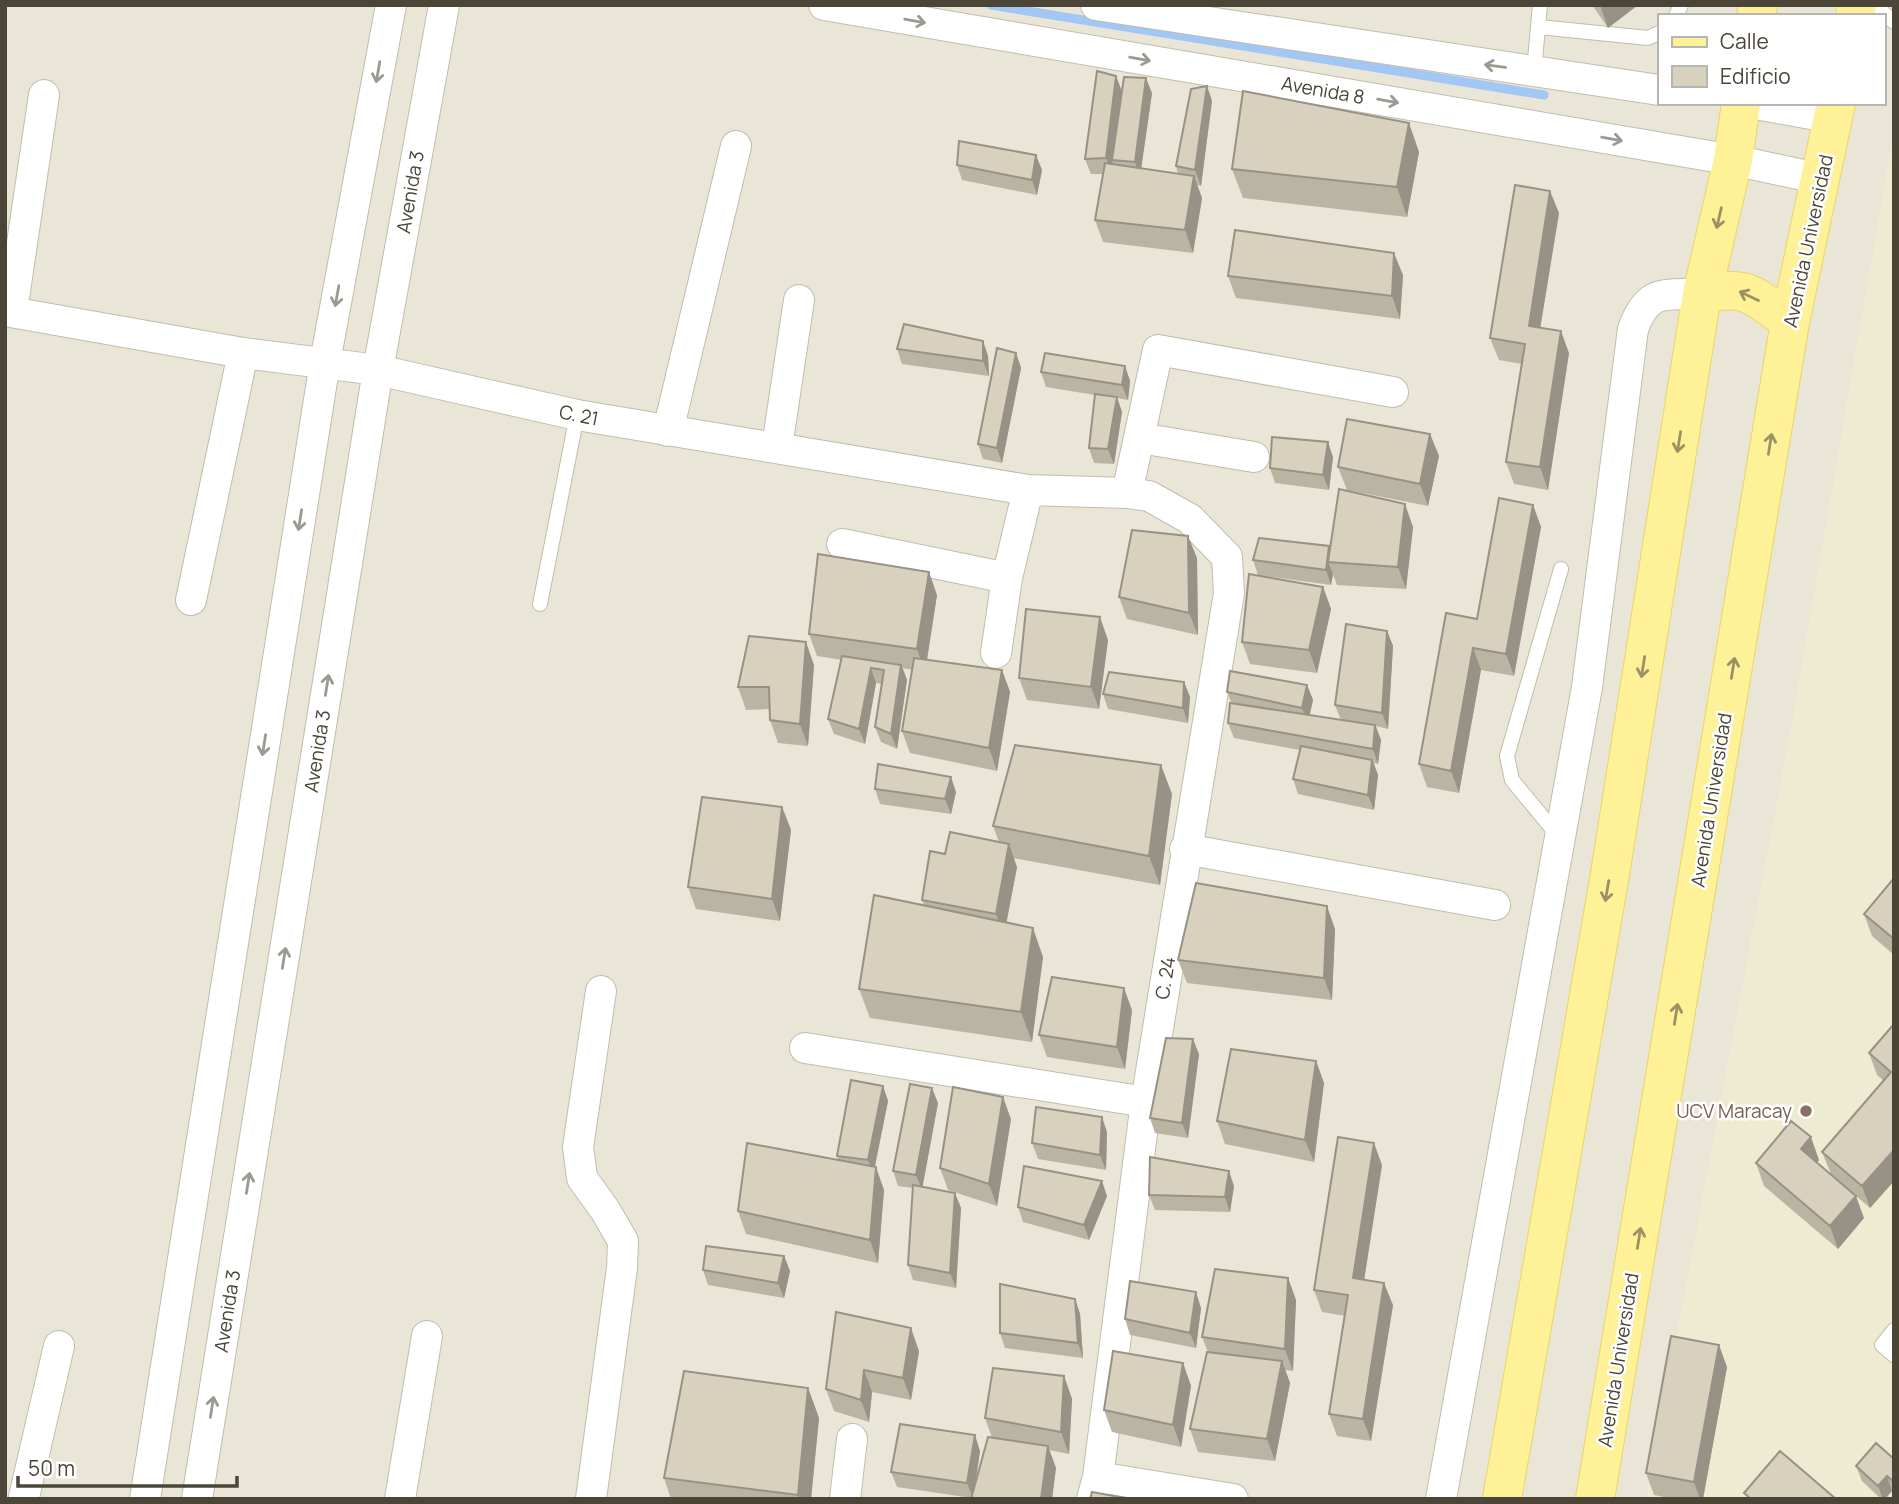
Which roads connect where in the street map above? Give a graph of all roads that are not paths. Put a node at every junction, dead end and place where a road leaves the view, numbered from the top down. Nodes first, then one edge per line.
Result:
1 (391, 5) edge
2 (443, 5) edge
3 (824, 5) edge
4 (1096, 5) edge
5 (1540, 5) edge
6 (1241, 17) edge
7 (1539, 27) junction
8 (1658, 33) edge
9 (1534, 71) junction
10 (1658, 90) edge
11 (44, 95) dead end
12 (1741, 105) edge
13 (1771, 105) edge
14 (1835, 111) edge
15 (736, 146) dead end
16 (1732, 160) junction
17 (1821, 179) junction
18 (1702, 294) junction
19 (799, 300) dead end
20 (9, 311) edge
21 (1790, 322) junction
22 (243, 353) junction
23 (325, 362) junction
24 (378, 370) junction
25 (1393, 392) dead end
26 (577, 415) junction
27 (667, 431) junction
28 (1140, 438) junction
29 (777, 447) junction
30 (1254, 457) dead end
31 (1028, 490) junction
32 (1138, 495) junction
33 (842, 544) dead end
34 (1560, 569) dead end
35 (1007, 578) junction
36 (191, 600) dead end
37 (540, 604) dead end
38 (996, 653) dead end
39 (1560, 839) junction
40 (1185, 849) junction
41 (1495, 905) dead end
42 (601, 991) dead end
43 (805, 1048) dead end
44 (1146, 1102) junction
45 (1894, 1330) edge
46 (426, 1336) dead end
47 (60, 1346) dead end
48 (1894, 1355) edge
49 (852, 1439) dead end
50 (1095, 1488) edge
51 (22, 1497) edge
52 (145, 1499) edge
53 (197, 1499) edge
54 (400, 1499) edge
55 (592, 1499) edge
56 (845, 1499) edge
57 (1233, 1499) edge
58 (1441, 1499) edge
59 (1502, 1499) edge
60 (1595, 1499) edge

1 -> 23 street
2 - 24 street, Avenida 3
3 -> 16 street, Avenida 8
4 - 6 street
5 - 7 lane
9 -> 6 street
7 - 8 lane
7 - 9 lane
9 - 10 street
11 - 20 street
12 - 16 main road
13 - 14 street
14 - 17 main road, Avenida Universidad
15 - 27 street
16 - 17 street, Avenida 8
16 -> 18 main road
17 - 21 main road, Avenida Universidad
21 -> 18 main road
18 - 39 street
18 -> 59 main road
19 - 29 street
20 - 22 street, C. 21
60 -> 21 main road, Avenida Universidad
22 - 23 street, C. 21
22 - 36 street
23 - 24 street, C. 21
23 -> 52 street
24 - 26 street, C. 21
53 -> 24 street, Avenida 3
25 - 28 street
26 - 27 street, C. 21
26 - 37 lane
27 - 29 street, C. 21
28 - 30 street
28 - 32 street
29 - 31 street, C. 21
31 - 32 street, C. 21
31 - 35 street
32 - 40 street, C. 24
33 - 35 street
34 - 39 lane
35 - 38 street
39 - 58 street
40 - 41 street
40 - 44 street, C. 24
42 - 55 street
43 - 44 street
44 - 50 street, C. 24
45 - 48 lane
46 - 54 street
47 - 51 street
49 - 56 street
50 - 57 street

